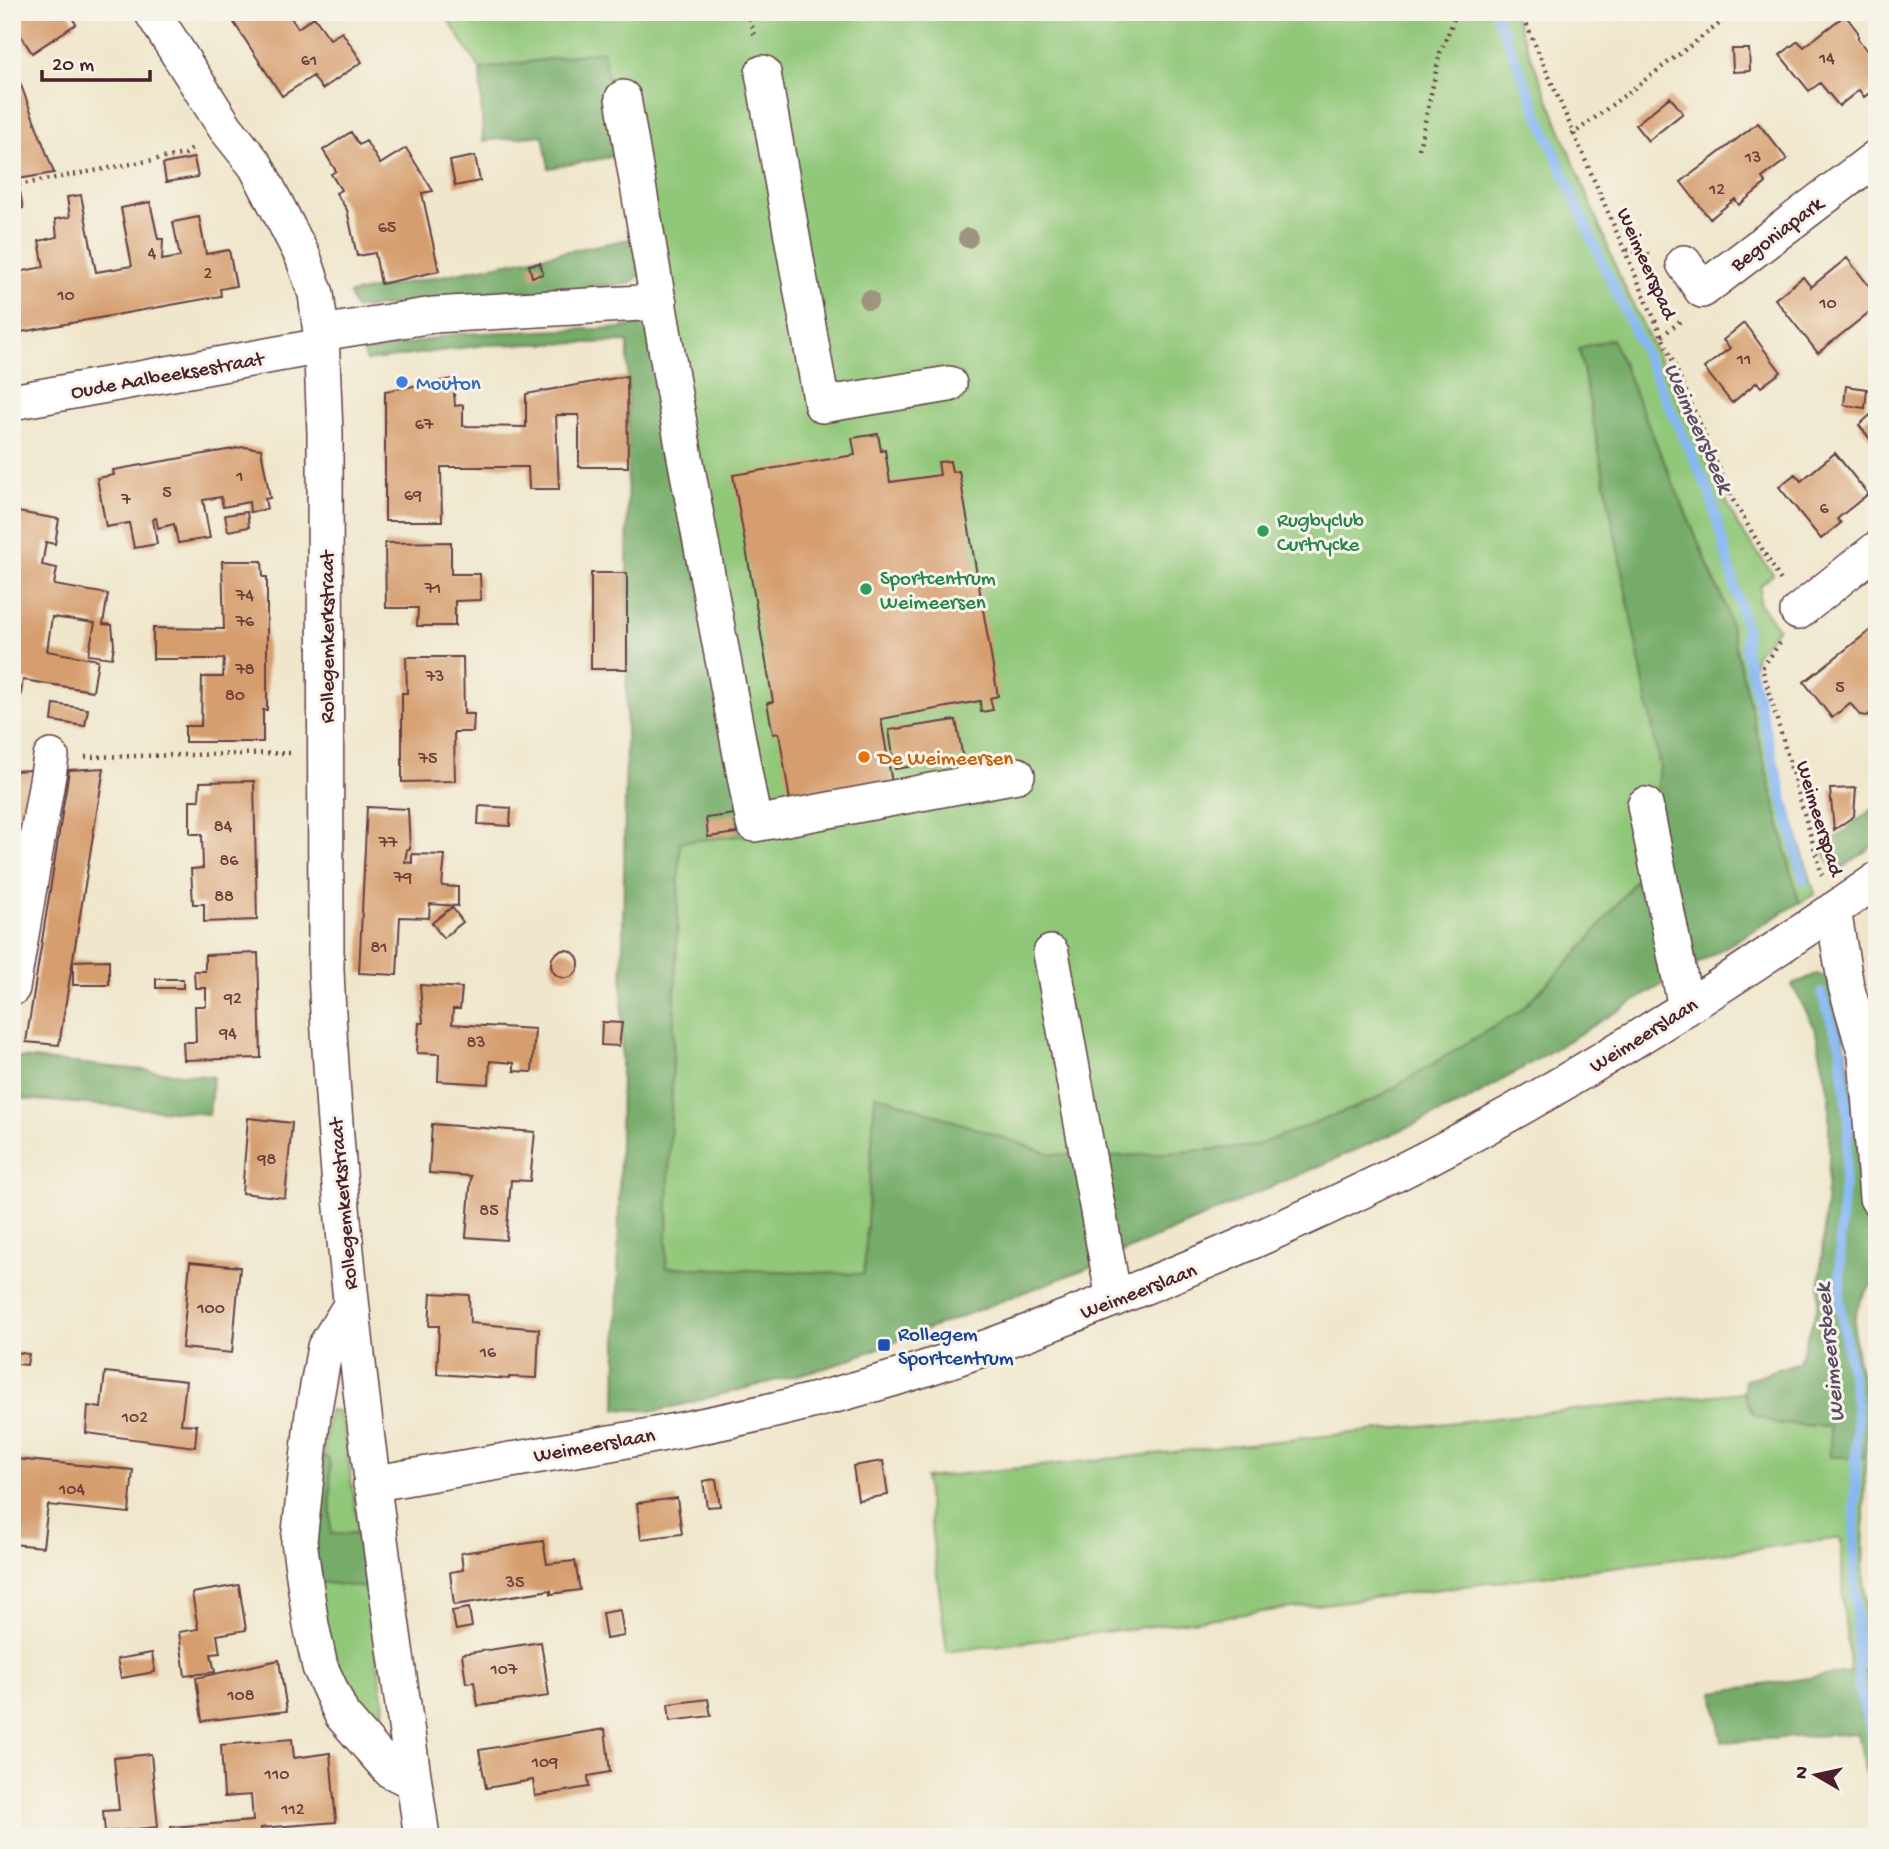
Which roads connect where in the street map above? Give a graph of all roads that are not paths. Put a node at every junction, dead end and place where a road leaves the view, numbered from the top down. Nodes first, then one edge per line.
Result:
1 (152, 12) edge
2 (763, 73) dead end
3 (624, 99) dead end
4 (1877, 157) edge
5 (1684, 263) dead end
6 (659, 302) junction
7 (322, 340) junction
8 (949, 384) dead end
9 (12, 402) edge
10 (1877, 549) edge
11 (1798, 612) road end
12 (51, 757) road end
13 (1017, 775) dead end
14 (1645, 806) dead end
15 (1877, 880) edge
16 (1833, 911) junction
17 (1051, 953) dead end
18 (12, 988) edge
19 (1685, 1008) junction
20 (1877, 1198) edge
21 (1114, 1299) junction
22 (350, 1307) junction
23 (371, 1484) junction
24 (414, 1782) junction
25 (422, 1837) edge

1 - 7 street, Rollegemkerkstraat
2 - 8 street
3 - 6 street
4 - 5 street, Begoniapark
6 - 7 street, Oude Aalbeeksestraat
6 - 13 street
7 - 9 street, Oude Aalbeeksestraat
7 - 22 street, Rollegemkerkstraat
10 - 11 street
12 - 18 street
14 - 19 street
15 - 16 street, Weimeerslaan
16 - 19 street, Weimeerslaan
16 - 20 street
17 - 21 street
19 - 21 street, Weimeerslaan
21 - 23 street, Weimeerslaan
22 - 23 street, Rollegemkerkstraat
22 - 24 street, Rollegemkerkstraat
23 - 24 street, Rollegemkerkstraat
24 - 25 street, Rollegemkerkstraat

